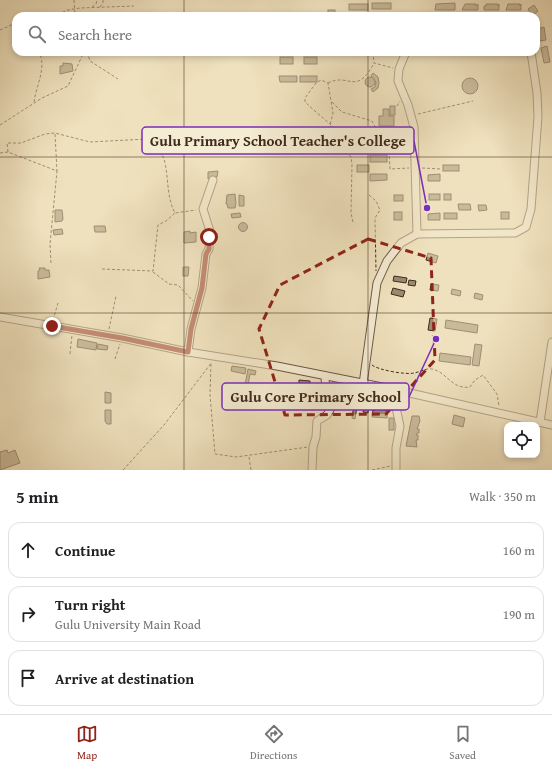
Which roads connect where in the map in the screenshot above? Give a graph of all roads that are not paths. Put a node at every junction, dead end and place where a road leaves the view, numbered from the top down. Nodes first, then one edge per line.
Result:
1 (404, 56) edge
2 (532, 56) edge
3 (213, 180) dead end
4 (417, 234) junction
5 (0, 317) edge
6 (552, 342) edge
7 (188, 352) junction
8 (326, 376) junction
9 (363, 384) junction
10 (392, 389) junction
11 (540, 422) junction
12 (552, 425) edge
13 (396, 468) edge
14 (312, 470) edge

1 - 4 street
2 - 4 street
3 - 7 street
4 - 9 street
5 - 7 street
6 - 11 street
7 - 8 street
8 - 9 street
8 - 14 street
9 - 10 street
10 - 11 street
10 - 13 street
11 - 12 street

